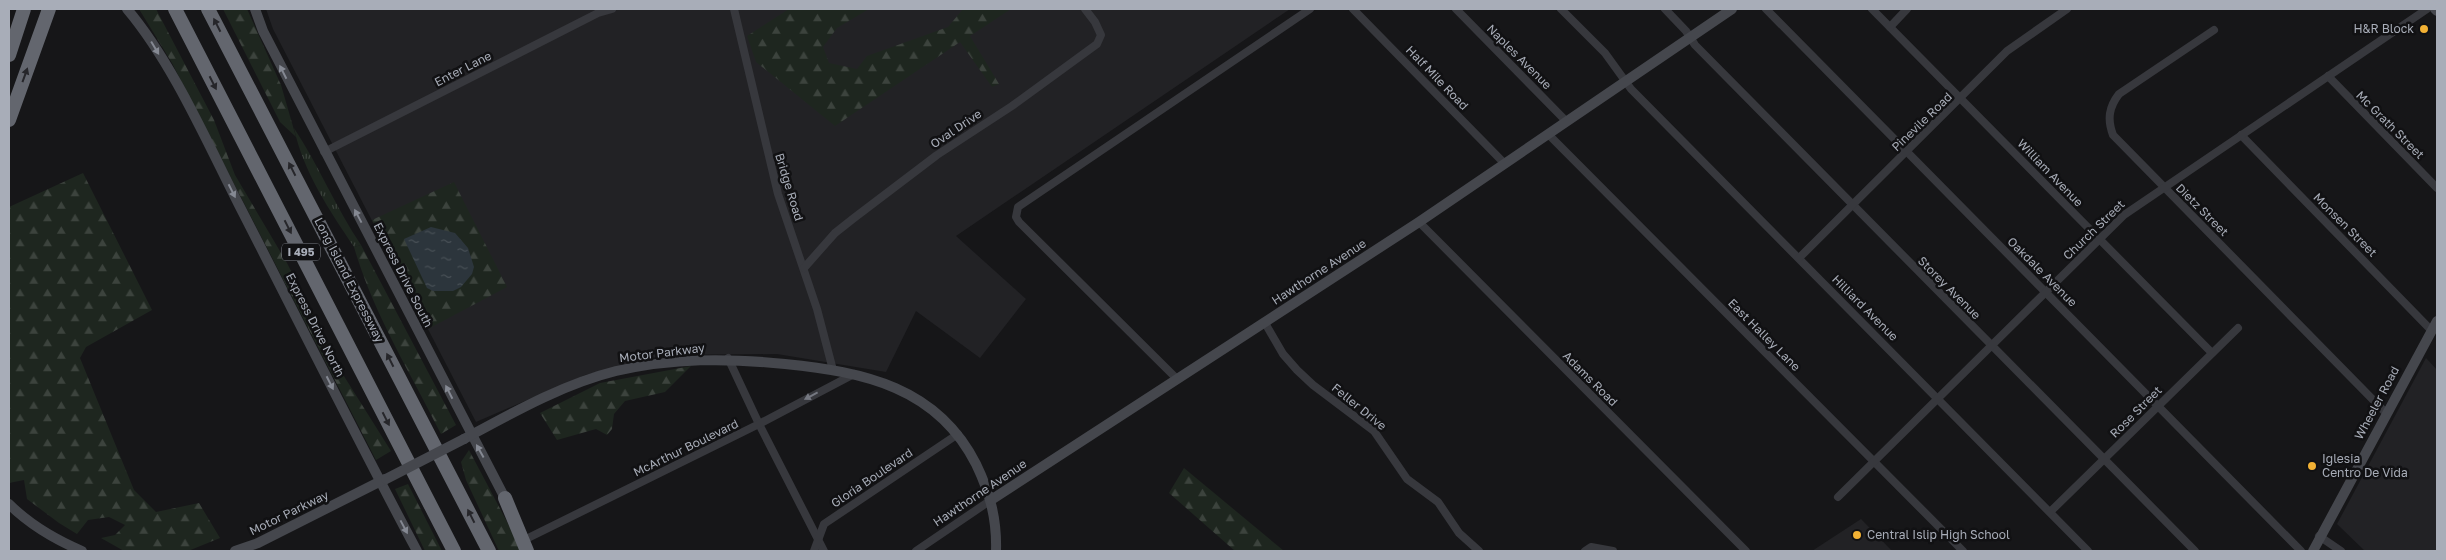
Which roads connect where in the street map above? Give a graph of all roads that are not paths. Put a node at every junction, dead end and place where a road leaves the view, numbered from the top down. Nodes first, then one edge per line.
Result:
1 (24, 9) edge
2 (49, 9) edge
3 (127, 9) edge
4 (175, 9) edge
5 (208, 9) edge
6 (255, 9) edge
7 (612, 9) edge
8 (734, 9) edge
9 (1085, 9) edge
10 (1310, 9) edge
11 (1353, 9) edge
12 (1456, 9) edge
13 (1561, 9) edge
14 (1664, 9) edge
15 (1732, 9) edge
16 (1766, 9) edge
17 (1872, 9) edge
18 (1907, 9) edge
19 (2067, 9) edge
20 (2427, 9) edge
21 (2434, 9) edge
22 (2437, 12) edge
23 (1890, 27) junction
24 (2214, 30) dead end
25 (1691, 38) junction
26 (9, 55) edge
27 (2328, 76) junction
28 (1626, 81) junction
29 (1962, 98) junction
30 (9, 120) edge
31 (1566, 121) junction
32 (1548, 134) junction
33 (2241, 135) junction
34 (324, 152) junction
35 (1907, 152) junction
36 (1505, 164) junction
37 (2163, 187) junction
38 (2437, 188) edge
39 (1852, 206) junction
40 (1419, 222) junction
41 (2100, 239) junction
42 (1799, 258) junction
43 (804, 268) junction
44 (2046, 293) junction
45 (2437, 321) edge
46 (1265, 323) junction
47 (2238, 328) dead end
48 (2432, 331) junction
49 (1990, 345) junction
50 (2212, 353) junction
51 (728, 358) junction
52 (832, 370) junction
53 (854, 374) junction
54 (1177, 379) junction
55 (1938, 398) junction
56 (2158, 407) junction
57 (2386, 413) junction
58 (758, 424) junction
59 (958, 434) junction
60 (468, 437) junction
61 (2104, 460) junction
62 (1874, 461) junction
63 (383, 480) junction
64 (1838, 497) dead end
65 (504, 498) joint
66 (991, 500) junction
67 (9, 504) edge
68 (2050, 512) junction
69 (2320, 536) junction
70 (817, 539) junction
71 (526, 545) edge
72 (82, 551) edge
73 (236, 551) edge
74 (417, 551) edge
75 (454, 551) edge
76 (488, 551) edge
77 (532, 551) edge
78 (814, 551) edge
79 (824, 551) edge
80 (916, 551) edge
81 (996, 551) edge
82 (1479, 551) edge
83 (1585, 551) edge
84 (1612, 551) edge
85 (1746, 551) edge
86 (1963, 551) edge
87 (2088, 551) edge
88 (2195, 551) edge
89 (2301, 551) edge
90 (2312, 551) edge
91 (2341, 551) edge

1 - 26 highway
30 -> 2 highway
3 -> 63 main road, Express Drive North
4 -> 75 highway, I 495
76 -> 5 highway, Long Island Expressway / I 495
34 -> 6 main road, Express Drive South
7 - 34 street, Enter Lane
8 - 43 street, Bridge Road
9 - 43 street, Oval Drive
10 - 54 street
11 - 36 street, Half Mile Road
12 - 31 street, Naples Avenue
13 - 28 street, Hilliard Avenue
14 - 25 street, Storey Avenue
15 - 25 main road, Hawthorne Avenue
16 - 35 street, Oakdale Avenue
17 - 23 street, William Avenue
18 - 23 street
19 - 29 street, Pinevile Road
20 - 27 street, Church Street
21 - 22 main road
23 - 29 street, William Avenue
24 - 37 street, Dietz Street
25 - 28 main road, Hawthorne Avenue
25 - 39 street, Storey Avenue
27 - 33 street, Church Street
27 - 38 street, Mc Grath Street
28 - 31 main road, Hawthorne Avenue
28 - 42 street, Hilliard Avenue
29 - 35 street, Pinevile Road
29 - 41 street, William Avenue
31 - 32 main road, Hawthorne Avenue
32 - 36 main road, Hawthorne Avenue
32 - 62 street, East Halley Lane
33 - 37 street, Church Street
33 - 48 street, Monsen Street
60 -> 34 main road, Express Drive South
35 - 39 street, Pinevile Road
35 - 44 street, Oakdale Avenue
36 - 40 main road, Hawthorne Avenue
37 - 41 street, Church Street
37 - 57 street, Dietz Street
39 - 42 street, Pinevile Road
39 - 49 street, Storey Avenue
40 - 46 main road, Hawthorne Avenue
40 - 85 street, Adams Road
41 - 44 street, Church Street
41 - 50 street, William Avenue
42 - 55 street, Hilliard Avenue
43 - 52 street, Bridge Road
44 - 49 street, Church Street
44 - 56 street, Oakdale Avenue
45 - 48 main road, Wheeler Road
46 - 54 main road, Hawthorne Avenue
46 - 82 street, Feller Drive
47 - 50 street, Rose Street
48 - 57 main road, Wheeler Road
49 - 55 street, Church Street
49 - 61 street, Storey Avenue
50 - 56 street, Rose Street
51 - 52 main road, Motor Parkway
51 - 58 street
51 - 60 main road, Motor Parkway
52 - 53 main road, Motor Parkway
53 -> 58 street, McArthur Boulevard
53 - 59 main road, Motor Parkway
54 - 66 main road, Hawthorne Avenue
55 - 62 street, Church Street
55 - 68 street, Hilliard Avenue
56 - 61 street, Rose Street
56 - 89 street, Oakdale Avenue
57 - 69 main road, Wheeler Road
58 - 70 street
58 - 71 street, McArthur Boulevard
59 - 66 main road, Motor Parkway
59 - 70 street, Gloria Boulevard
60 - 63 main road, Motor Parkway, bridge
65 -> 60 main road, Express Drive South
61 - 68 street, Rose Street
61 - 88 street, Storey Avenue
62 - 64 street, Church Street
62 - 86 street, East Halley Lane
63 - 73 main road, Motor Parkway
63 -> 74 main road, Express Drive North
65 - 71 highway
66 - 80 street, Hawthorne Avenue
66 - 81 main road, Motor Parkway
67 - 72 main road
68 - 87 street, Hilliard Avenue
69 - 90 main road, Wheeler Road
69 - 91 street
70 - 78 street, Gloria Boulevard
70 - 79 street
71 - 77 main road
83 - 84 street

